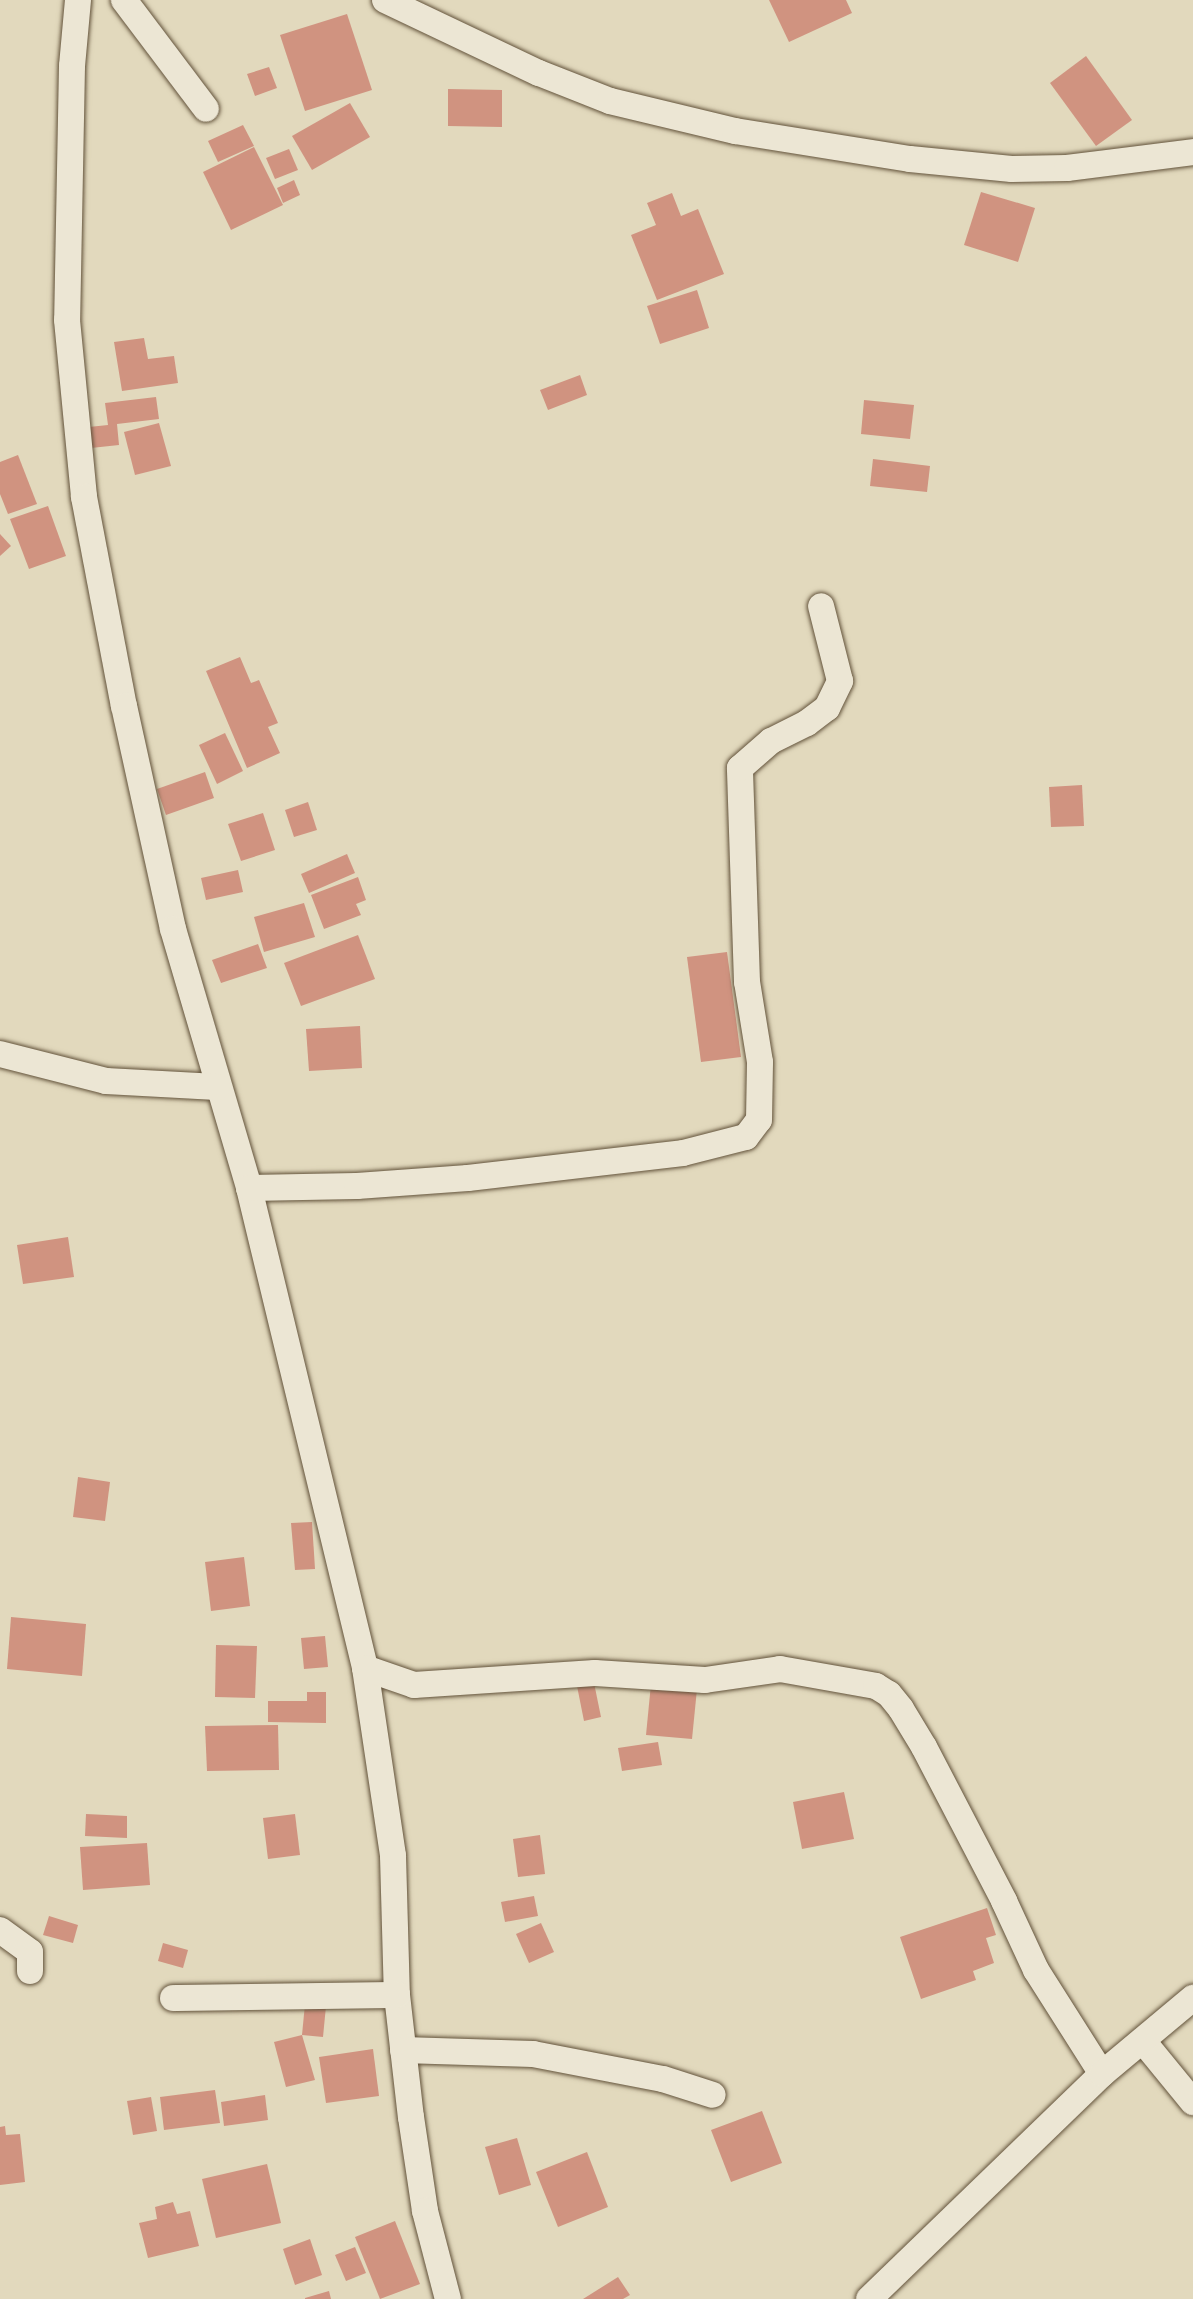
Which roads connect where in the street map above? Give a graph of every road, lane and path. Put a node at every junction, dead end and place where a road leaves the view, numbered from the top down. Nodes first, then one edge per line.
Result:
1 (78, 0) edge
2 (124, 0) edge
3 (385, 0) edge
4 (206, 109) dead end
5 (1193, 152) edge
6 (821, 606) dead end
7 (0, 1054) edge
8 (217, 1087) junction
9 (249, 1188) junction
10 (365, 1668) junction
11 (0, 1930) edge
12 (30, 1971) dead end
13 (397, 1995) junction
14 (173, 1998) dead end
15 (1193, 1998) edge
16 (1143, 2041) junction
17 (403, 2050) junction
18 (1102, 2074) junction
19 (713, 2095) dead end
20 (1193, 2102) edge
21 (448, 2299) edge
22 (869, 2299) edge

1 - 8 street
2 - 4 street
3 - 5 street
6 - 9 street
7 - 8 street
8 - 9 street
9 - 10 street
10 - 13 street
10 - 18 street
11 - 12 street
13 - 14 street
13 - 17 street
15 - 16 street
16 - 18 street
16 - 20 street
17 - 19 street
17 - 21 street
18 - 22 street

